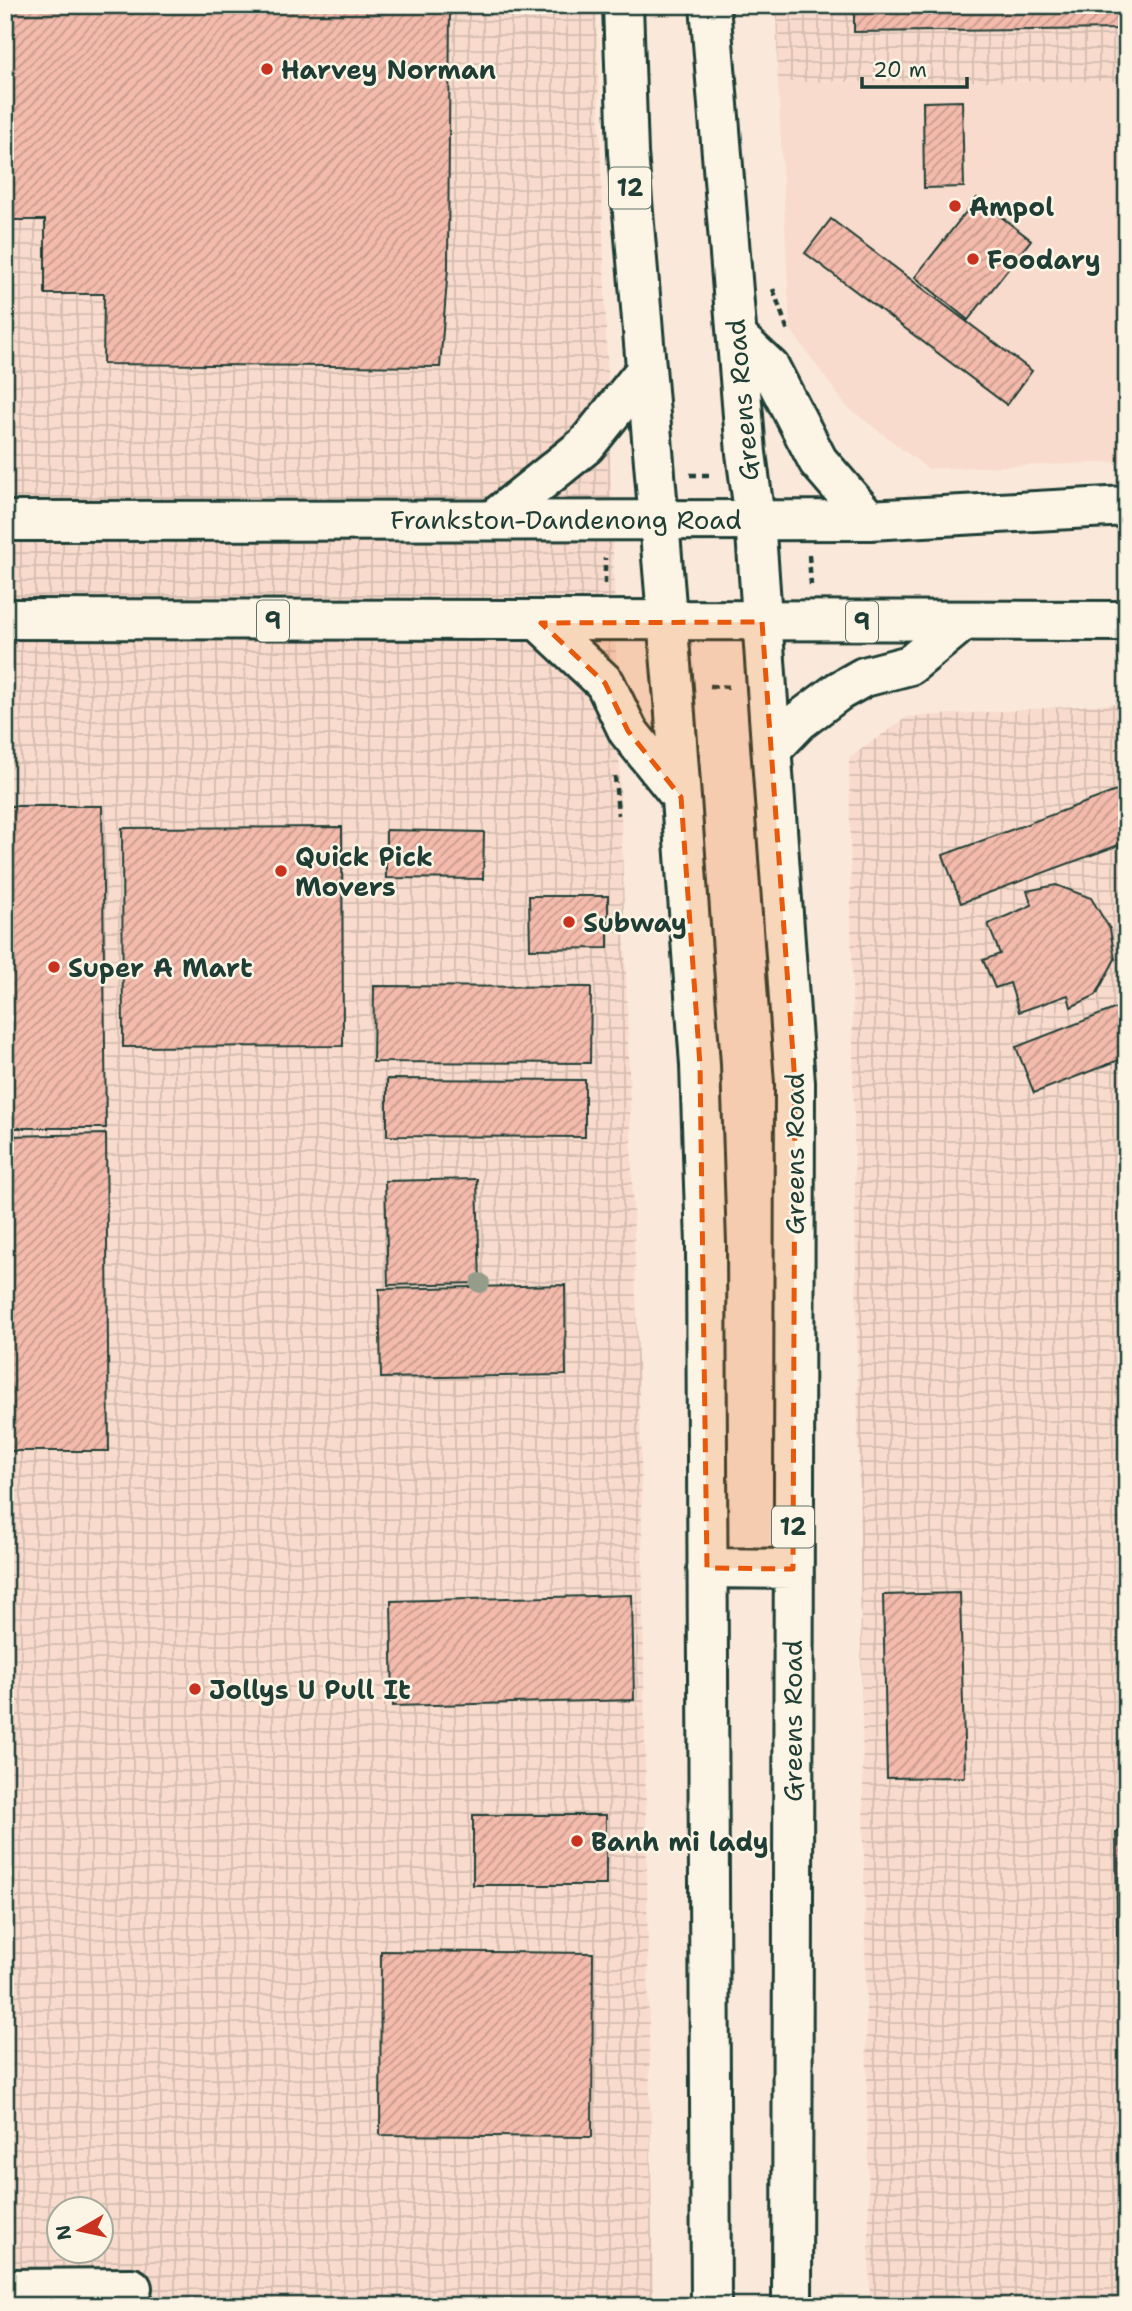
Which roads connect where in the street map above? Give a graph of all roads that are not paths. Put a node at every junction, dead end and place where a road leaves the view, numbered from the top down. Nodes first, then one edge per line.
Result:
1 (623, 5) edge
2 (710, 5) edge
3 (737, 337) junction
4 (646, 370) junction
5 (1127, 506) edge
6 (755, 519) junction
7 (493, 520) junction
8 (659, 520) junction
9 (869, 520) junction
10 (5, 521) edge
11 (5, 620) edge
12 (667, 621) junction
13 (1127, 621) edge
14 (762, 622) junction
15 (541, 623) junction
16 (961, 623) junction
17 (772, 748) junction
18 (681, 797) junction
19 (707, 1568) junction
20 (793, 1569) junction
21 (132, 2288) dead end
22 (5, 2289) edge
23 (711, 2306) edge
24 (792, 2306) edge

1 - 4 main road, 12
2 - 3 main road, Greens Road / 12
3 - 6 main road, Greens Road / 12
3 - 9 main road
4 - 7 main road
4 - 8 main road, 12
5 - 9 main road, Frankston-Dandenong Road
6 - 8 main road, Frankston-Dandenong Road
6 - 9 main road, Frankston-Dandenong Road
6 - 14 main road, Greens Road / 12
7 - 8 main road, Frankston-Dandenong Road
7 - 10 main road, Frankston-Dandenong Road
8 - 12 main road, 12
11 - 15 main road, 9
12 - 14 main road, 9
12 - 15 main road, 9
12 - 18 main road, 12
13 - 16 main road, 9
14 - 16 main road, 9
14 - 17 main road, Greens Road / 12
15 - 18 main road
16 - 17 main road
17 - 20 main road, Greens Road / 12
18 - 19 main road, 12
19 - 20 main road
19 - 23 main road, 12
20 - 24 main road, Greens Road / 12
21 - 22 main road

